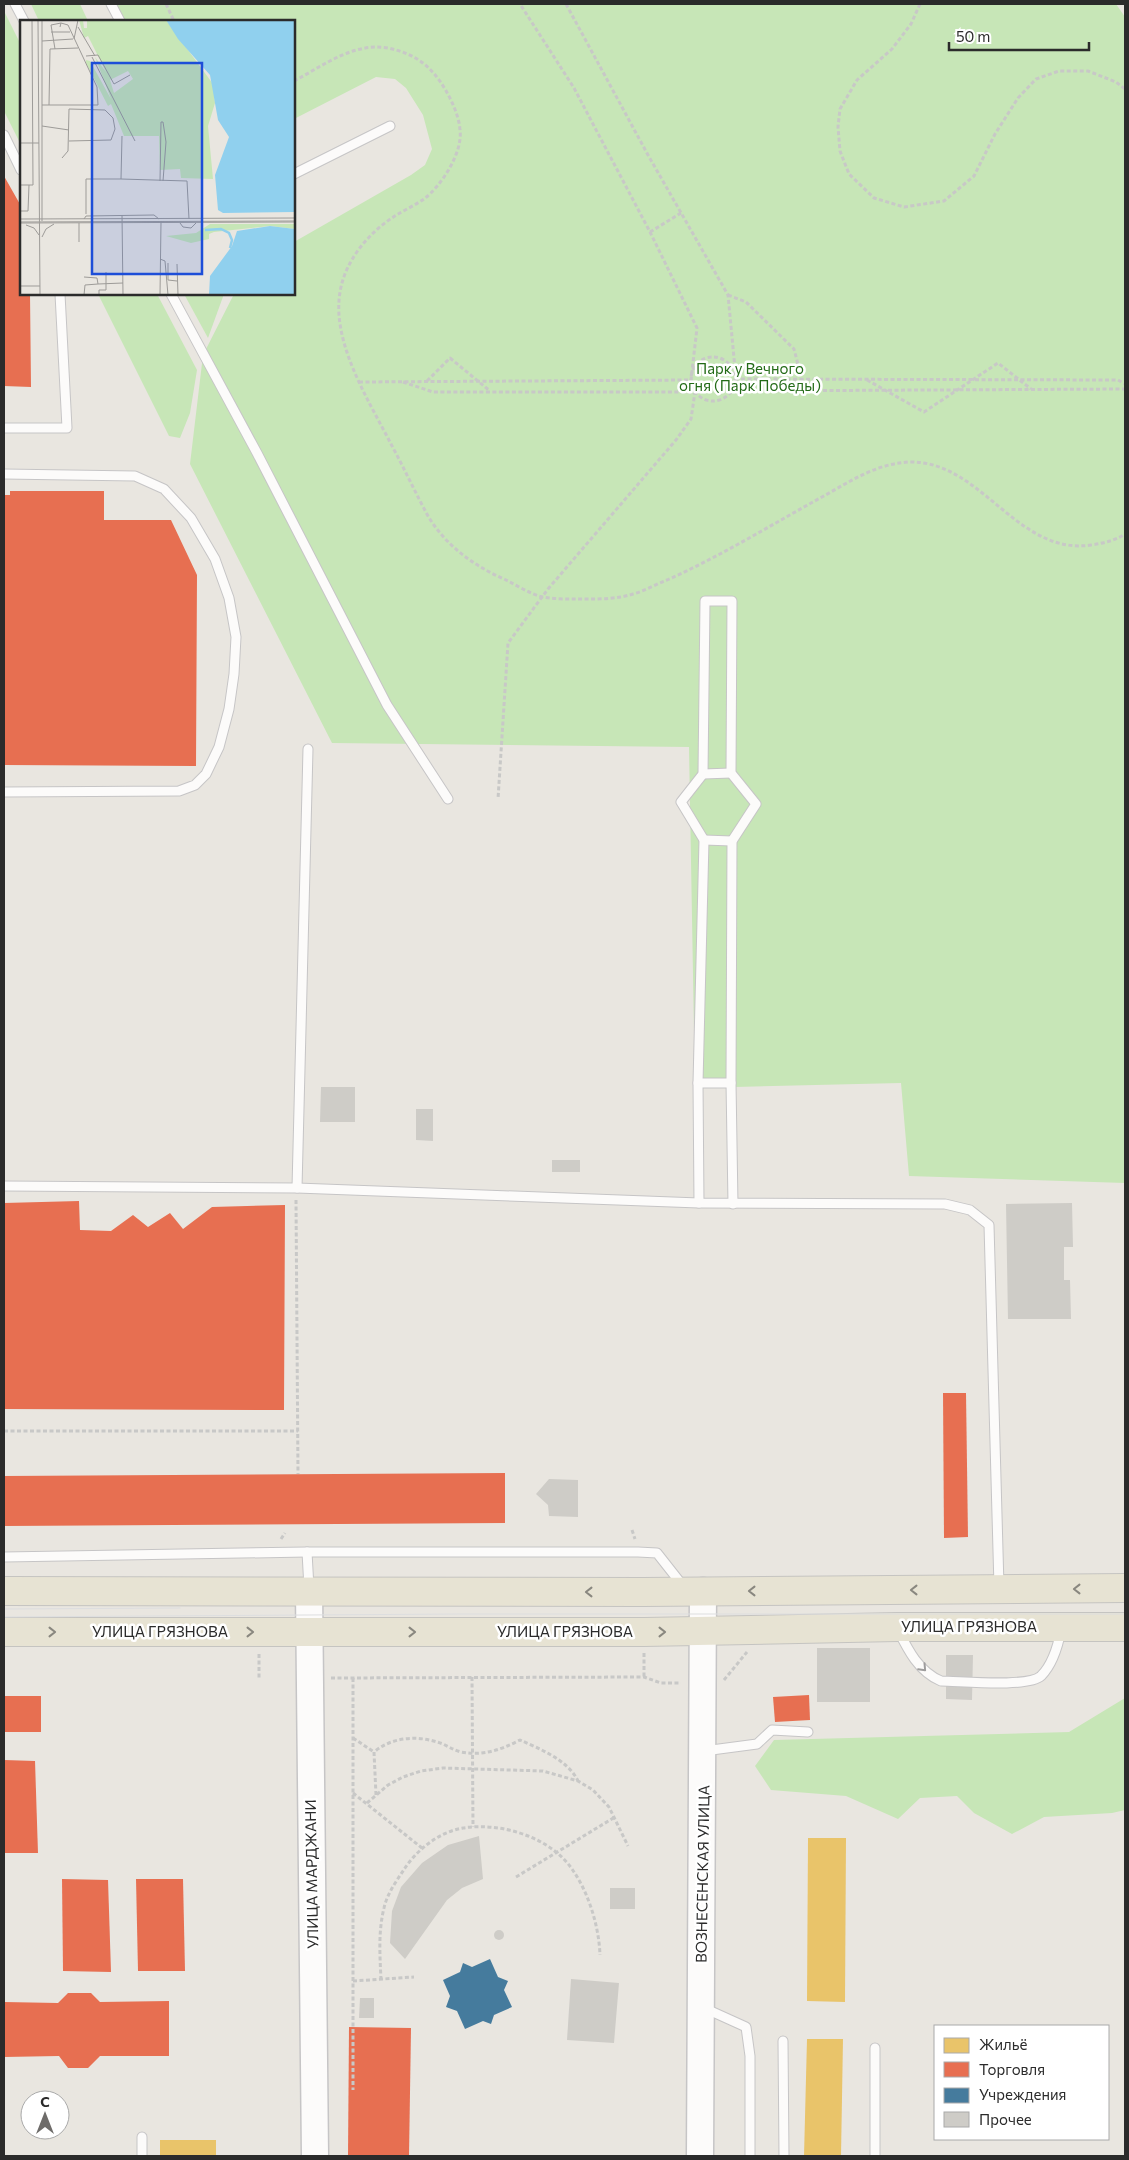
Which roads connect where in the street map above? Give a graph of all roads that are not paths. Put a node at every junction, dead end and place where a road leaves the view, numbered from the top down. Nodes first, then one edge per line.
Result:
1 (15, 4) edge
2 (111, 4) edge
3 (23, 20) edge
4 (119, 20) edge
5 (390, 126) dead end
6 (4, 135) edge
7 (20, 168) edge
8 (295, 174) edge
9 (60, 295) edge
10 (172, 295) edge
11 (4, 428) edge
12 (4, 474) edge
13 (308, 749) dead end
14 (731, 773) junction
15 (703, 774) junction
16 (4, 792) edge
17 (448, 799) dead end
18 (704, 840) junction
19 (732, 842) junction
20 (698, 1083) junction
21 (731, 1083) junction
22 (4, 1186) edge
23 (297, 1188) junction
24 (699, 1204) junction
25 (733, 1204) junction
26 (308, 1552) junction
27 (4, 1557) edge
28 (1125, 1588) edge
29 (999, 1589) junction
30 (4, 1591) edge
31 (309, 1591) junction
32 (695, 1592) junction
33 (897, 1627) junction
34 (1062, 1627) junction
35 (1125, 1627) edge
36 (4, 1632) edge
37 (310, 1632) junction
38 (704, 1632) junction
39 (808, 1732) dead end
40 (704, 1751) junction
41 (701, 2007) junction
42 (783, 2041) dead end
43 (876, 2048) dead end
44 (142, 2137) dead end
45 (142, 2156) edge
46 (315, 2156) edge
47 (700, 2156) edge
48 (750, 2156) edge
49 (784, 2156) edge
50 (875, 2156) edge

1 - 3 lane
2 - 4 lane
5 - 8 lane
6 - 7 lane
9 - 11 lane
10 - 17 lane
12 - 16 lane
13 - 23 lane
14 - 15 lane
14 - 15 lane
14 - 19 lane
15 - 18 lane
18 - 19 lane
18 - 20 lane
19 - 21 lane
20 - 21 lane
20 - 24 lane
21 - 25 lane
22 - 23 lane
23 - 24 lane
24 - 25 lane
25 - 29 lane
26 - 27 lane
26 - 31 lane
26 - 32 lane
28 -> 29 main road
29 -> 32 main road
30 - 31 main road
32 -> 31 main road
31 - 37 street, УЛИЦА МАРДЖАНИ
32 - 38 street, ВОЗНЕСЕНСКАЯ УЛИЦА
33 - 34 main road, УЛИЦА ГРЯЗНОВА
33 -> 34 lane
33 - 38 main road, УЛИЦА ГРЯЗНОВА
34 - 35 main road, УЛИЦА ГРЯЗНОВА
36 -> 37 main road, УЛИЦА ГРЯЗНОВА
37 -> 38 main road, УЛИЦА ГРЯЗНОВА
37 - 46 street, УЛИЦА МАРДЖАНИ
38 - 40 street, ВОЗНЕСЕНСКАЯ УЛИЦА
39 - 40 lane
40 - 41 street, ВОЗНЕСЕНСКАЯ УЛИЦА
41 - 47 street, ВОЗНЕСЕНСКАЯ УЛИЦА
41 - 48 lane
42 - 49 lane
43 - 50 lane
44 - 45 lane

